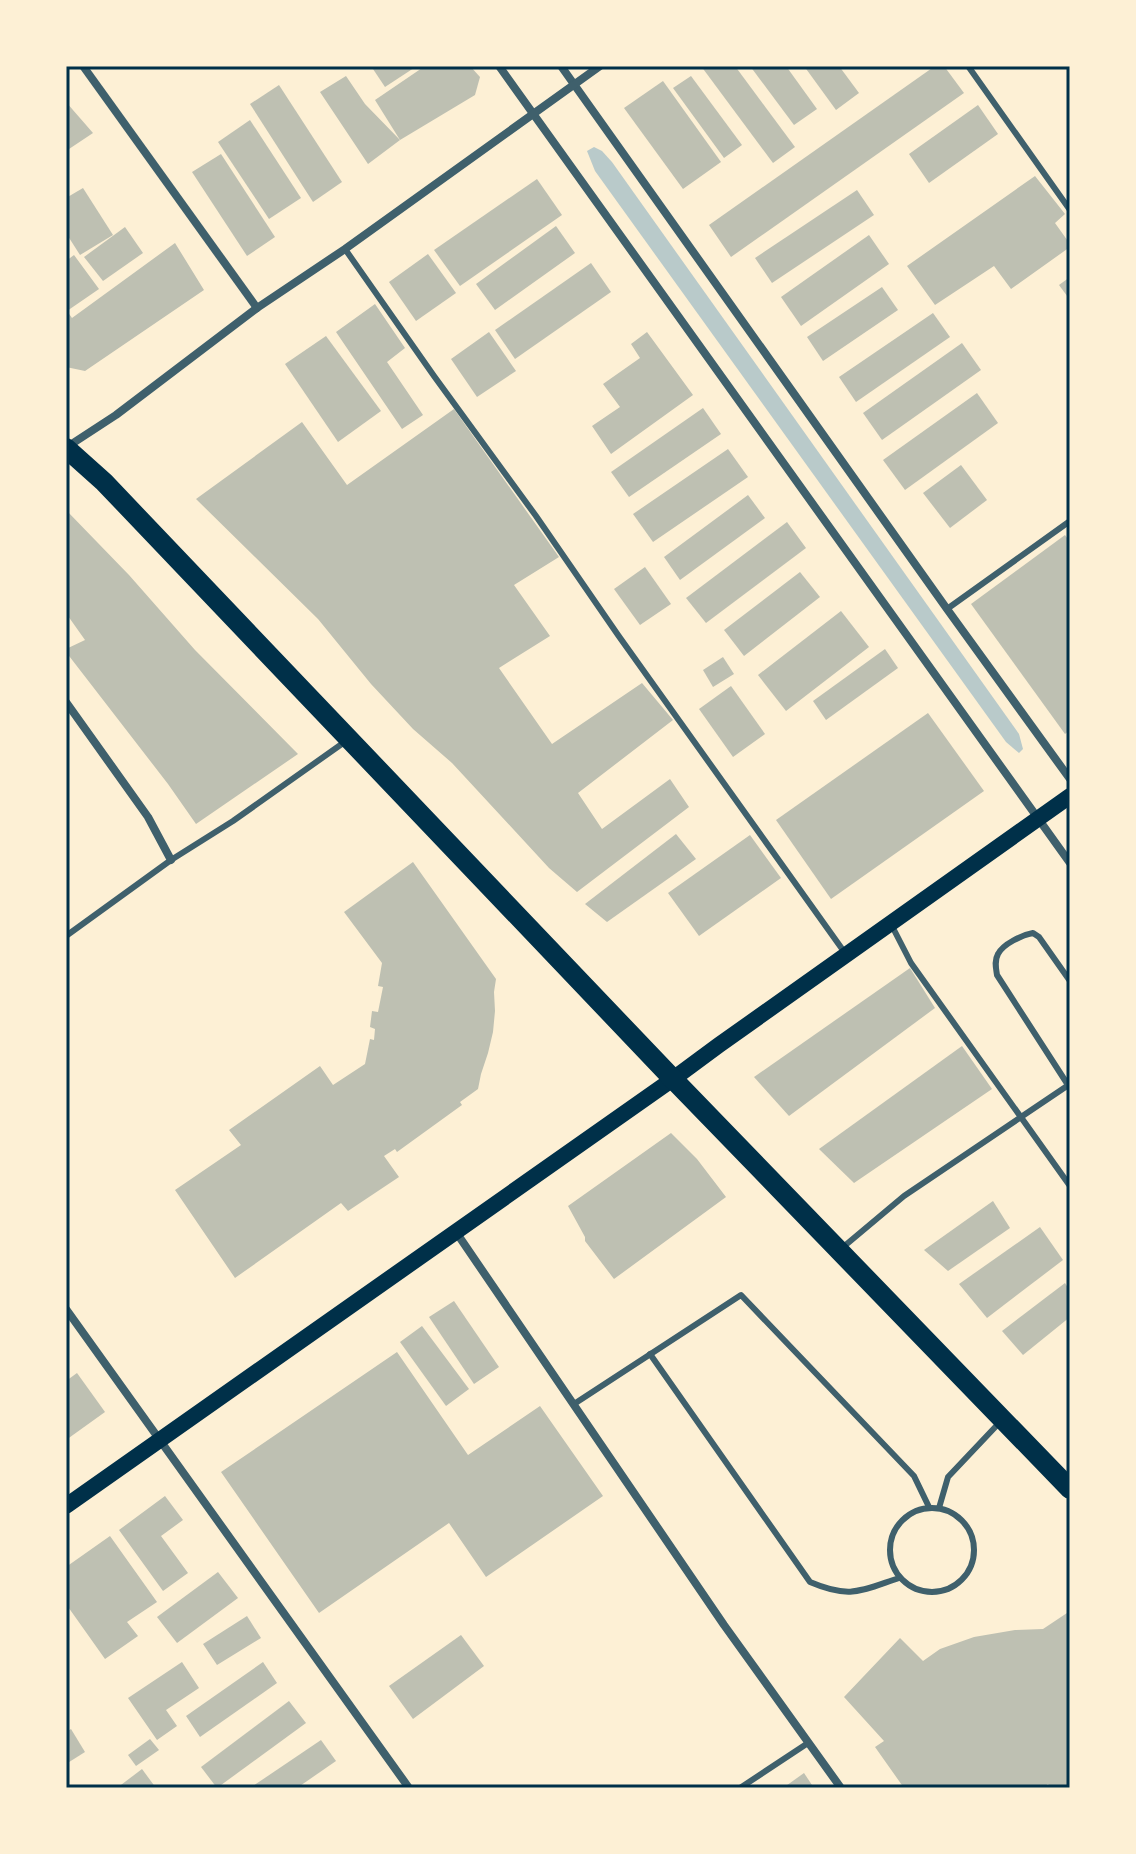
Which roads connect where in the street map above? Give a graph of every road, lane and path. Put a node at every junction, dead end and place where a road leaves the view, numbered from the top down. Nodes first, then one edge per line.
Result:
1 (83, 66) edge
2 (499, 66) edge
3 (561, 66) edge
4 (600, 66) edge
5 (982, 66) edge
6 (970, 69) edge
7 (574, 85) junction
8 (533, 114) junction
9 (1070, 210) edge
10 (345, 249) junction
11 (257, 308) junction
12 (66, 448) edge
13 (1070, 521) edge
14 (947, 609) junction
15 (66, 702) edge
16 (349, 739) junction
17 (1070, 779) edge
18 (1070, 796) edge
19 (1038, 819) junction
20 (171, 860) junction
21 (1070, 863) edge
22 (891, 923) junction
23 (66, 936) edge
24 (846, 955) junction
25 (1070, 981) edge
26 (673, 1079) junction
27 (1069, 1084) edge
28 (1021, 1117) junction
29 (1070, 1186) edge
30 (456, 1232) junction
31 (840, 1251) junction
32 (66, 1309) edge
33 (650, 1354) junction
34 (574, 1404) junction
35 (1002, 1420) junction
36 (159, 1440) junction
37 (1070, 1489) edge
38 (66, 1506) edge
39 (929, 1507) junction
40 (939, 1508) junction
41 (899, 1578) junction
42 (808, 1743) junction
43 (409, 1788) edge
44 (740, 1788) edge
45 (841, 1788) edge

1 - 11 street
2 - 8 street
3 - 7 street
4 - 7 street
5 - 6 lane
6 - 9 lane
7 - 8 street
7 - 14 street
8 - 10 street
8 - 19 street
10 - 11 street
10 - 24 lane
11 - 12 street
12 - 16 main road
13 - 14 lane
14 - 17 street
15 - 20 street
16 - 20 lane
16 - 26 main road
18 - 19 main road
19 - 21 street
19 - 22 main road
20 - 23 lane
22 - 24 main road
22 - 28 lane
24 - 26 main road
25 - 27 lane
26 - 30 main road
26 - 31 main road
27 - 28 lane
28 - 29 lane
28 - 31 lane
30 - 34 street
30 - 36 main road
31 - 35 main road
32 - 36 street
33 - 34 lane
33 - 39 lane
33 - 41 lane
34 - 42 street
35 - 37 main road
35 - 40 lane
36 - 38 main road
36 - 43 street
39 - 40 lane
39 - 41 lane
40 - 41 lane
42 - 44 lane
42 - 45 street

